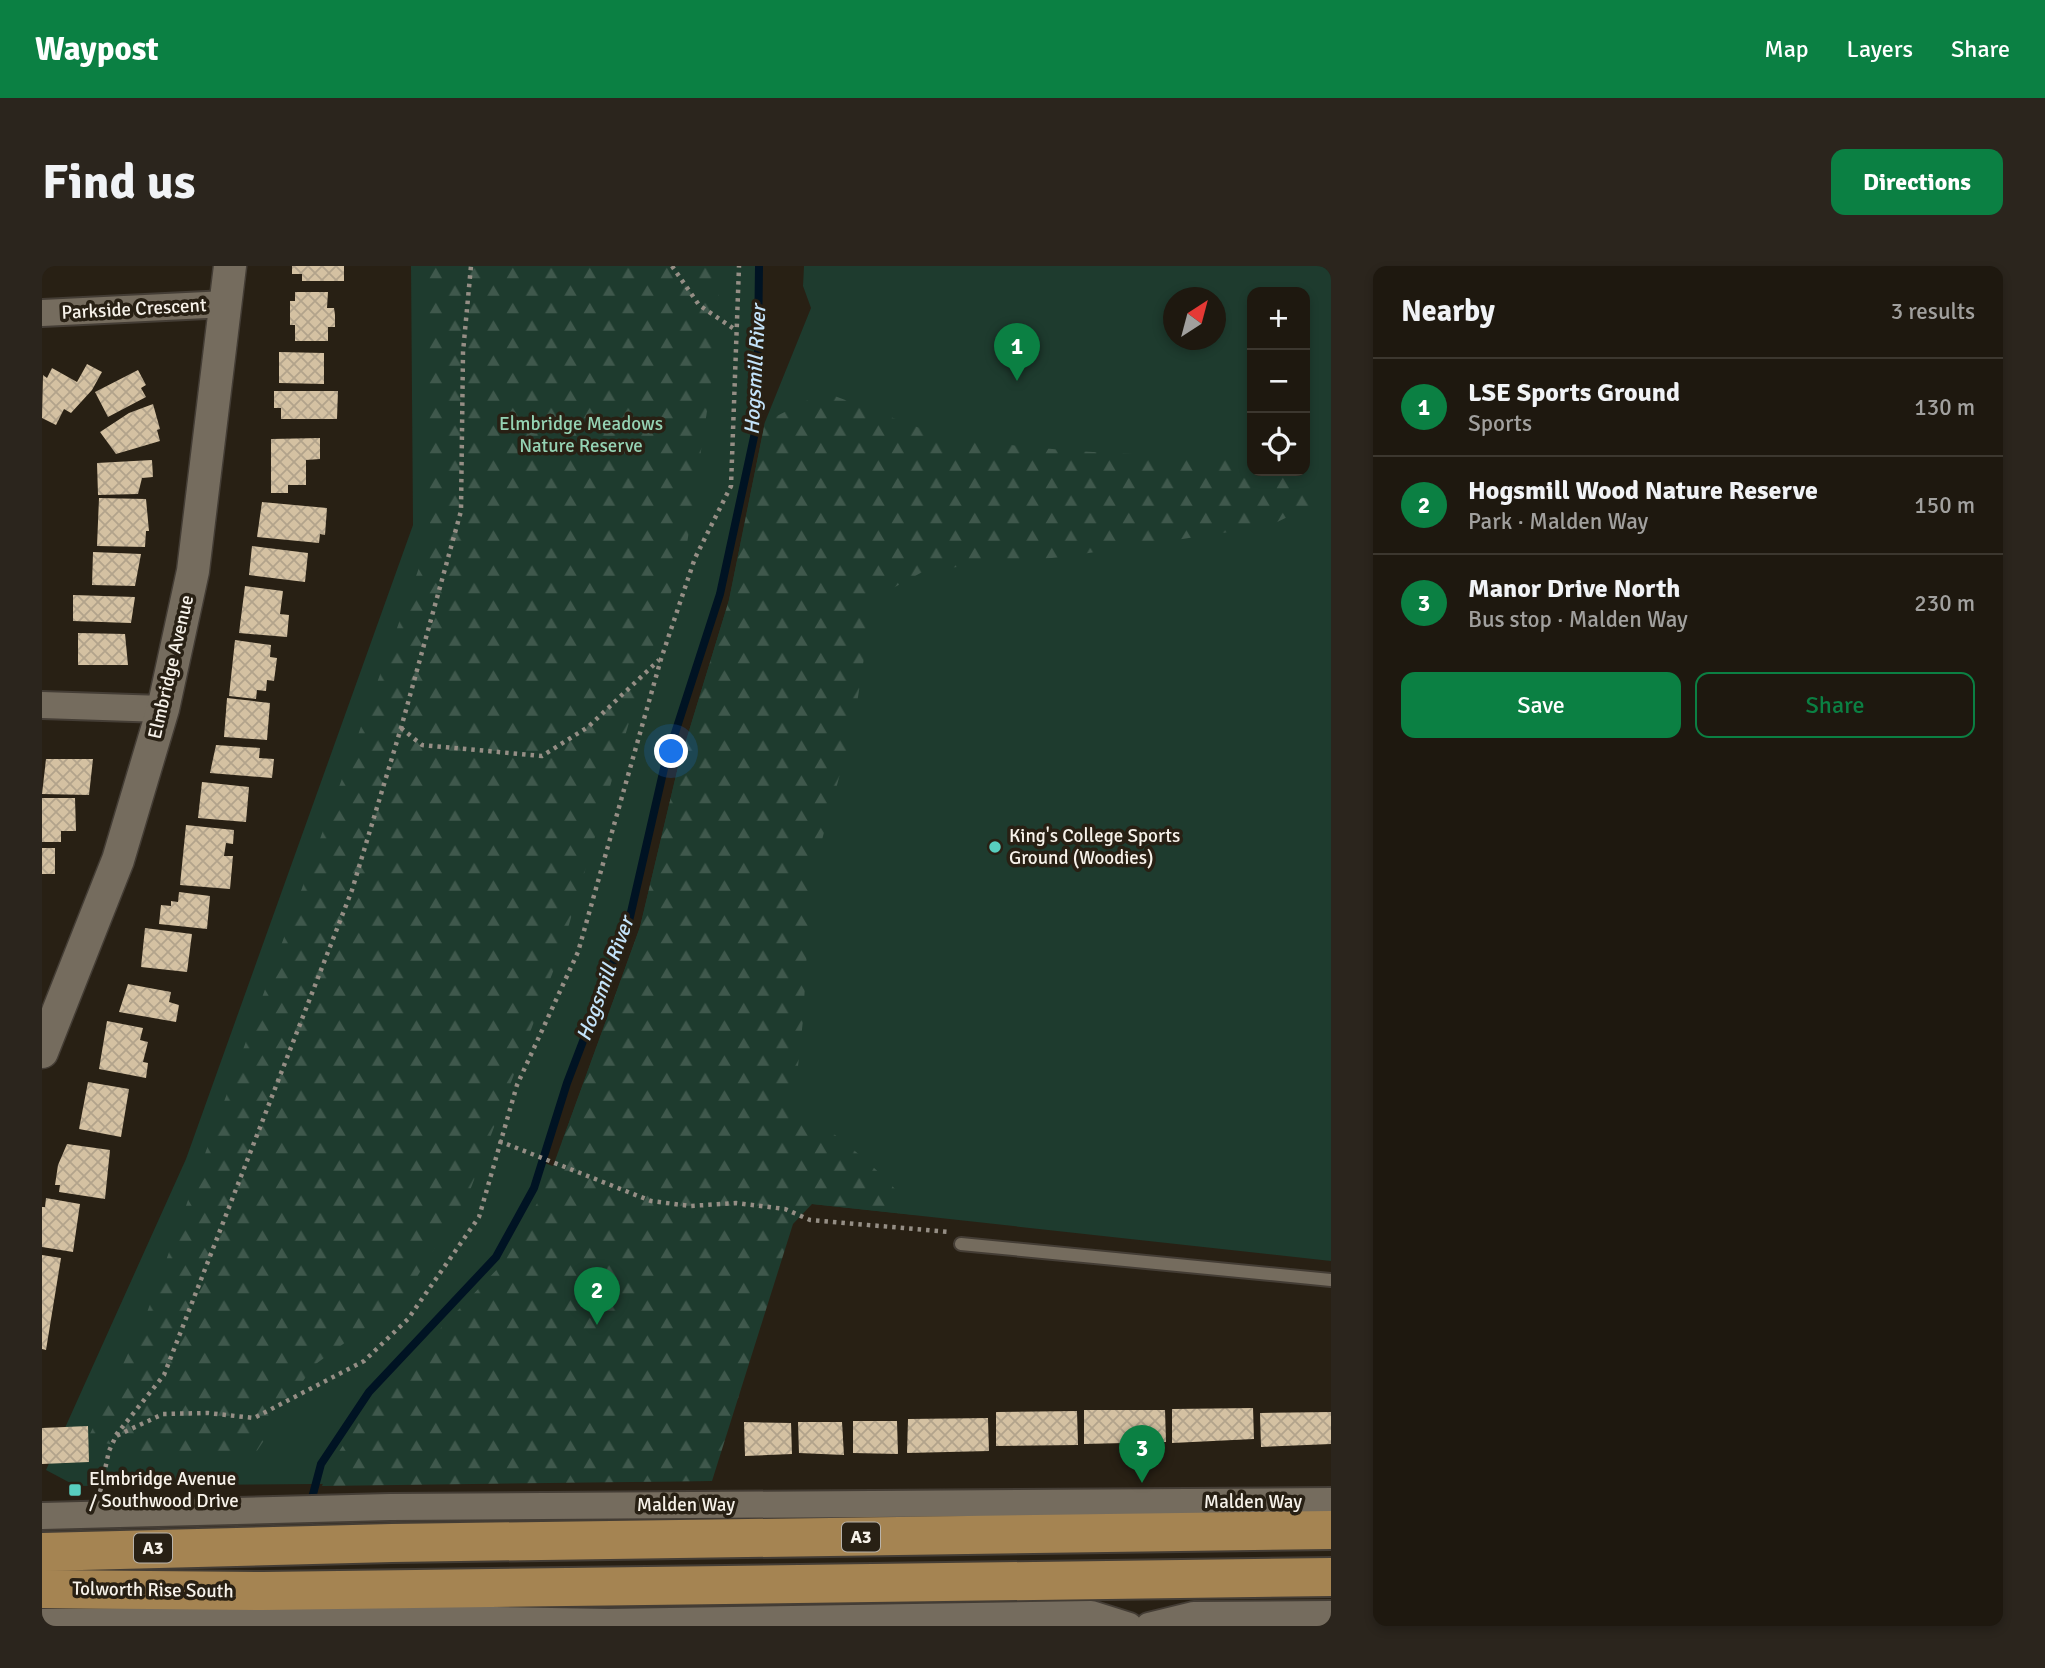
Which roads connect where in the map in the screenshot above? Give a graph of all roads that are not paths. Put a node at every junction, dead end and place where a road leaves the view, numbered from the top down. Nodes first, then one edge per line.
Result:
1 (230, 266) edge
2 (227, 304) junction
3 (42, 313) edge
4 (42, 705) edge
5 (163, 709) junction
6 (42, 1052) edge
7 (961, 1244) dead end
8 (1331, 1280) edge
9 (1331, 1501) edge
10 (42, 1516) edge
11 (391, 1525) junction
12 (265, 1529) junction
13 (1331, 1530) edge
14 (42, 1552) edge
15 (1331, 1577) edge
16 (42, 1589) edge
17 (387, 1604) junction
18 (263, 1605) junction
19 (1331, 1614) edge
20 (42, 1622) edge
21 (1129, 1626) edge
22 (1149, 1626) edge

1 - 2 street, Elmbridge Avenue
2 - 3 street, Parkside Crescent
2 - 5 street, Elmbridge Avenue
4 - 5 street
5 - 6 street, Elmbridge Avenue
7 - 8 lane
9 - 11 street, Malden Way
10 - 12 street, Malden Way
11 - 12 highway, Malden Way / A3
11 - 13 highway, Malden Way / A3
12 - 14 highway, A3
15 - 17 highway, A3
16 - 18 highway, Tolworth Rise South / A3
17 - 18 highway, A3
17 - 21 street
18 - 20 street, Tolworth Rise South
19 - 22 street

